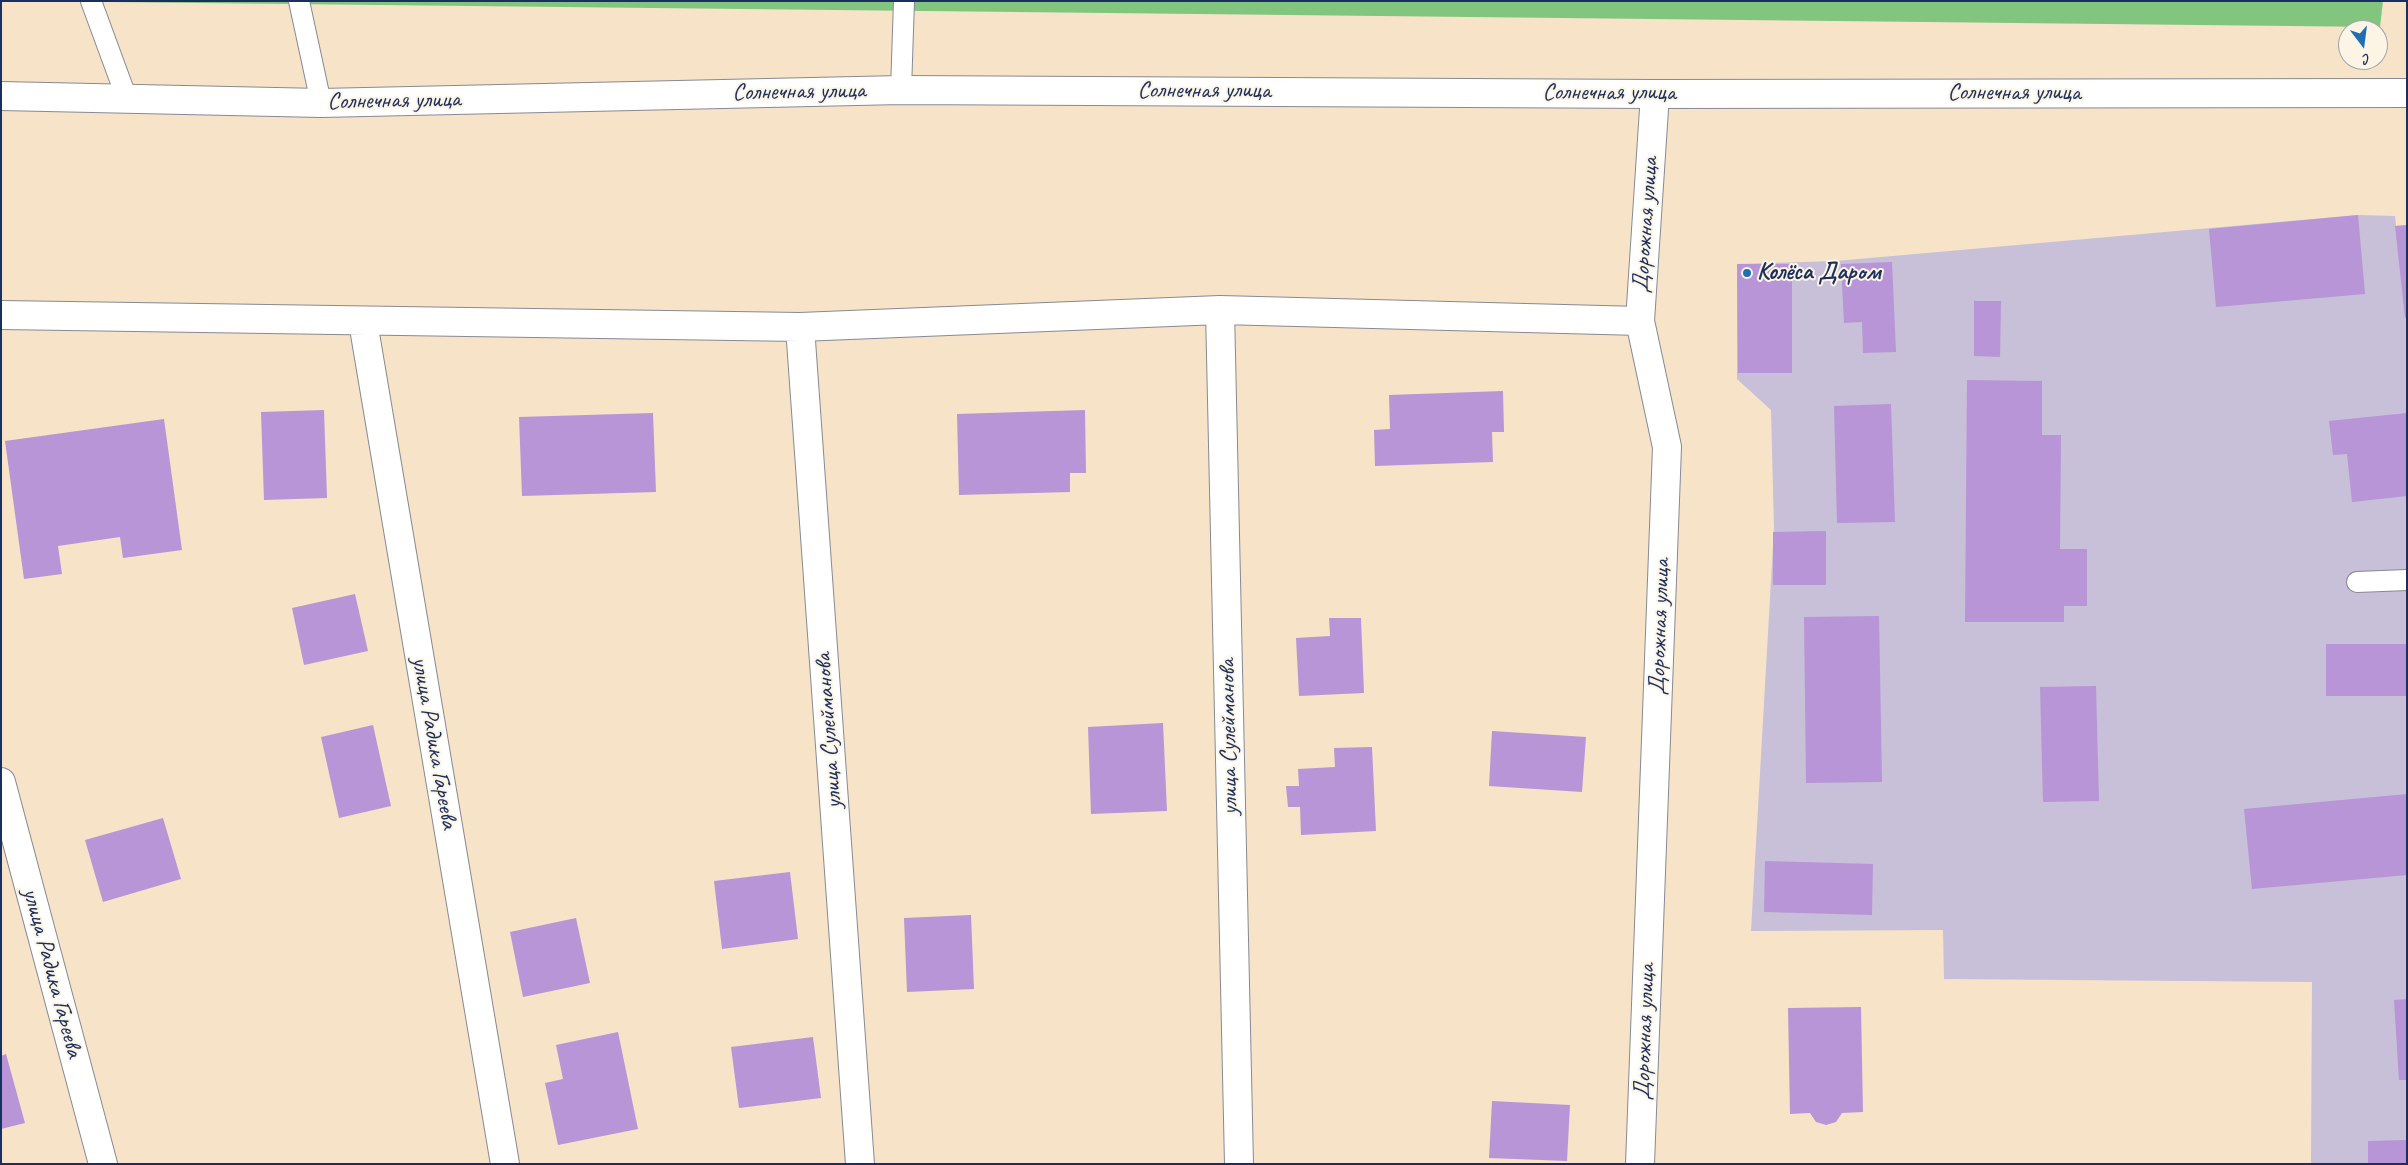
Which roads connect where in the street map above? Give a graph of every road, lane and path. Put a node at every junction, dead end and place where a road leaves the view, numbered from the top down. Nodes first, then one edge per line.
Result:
1 (91, 1) edge
2 (299, 1) edge
3 (904, 1) edge
4 (900, 90) junction
5 (2407, 92) edge
6 (1655, 94) junction
7 (1, 96) edge
8 (127, 99) junction
9 (321, 103) junction
10 (1220, 310) junction
11 (1, 316) edge
12 (1640, 321) junction
13 (364, 322) junction
14 (800, 327) junction
15 (2407, 580) edge
16 (2357, 582) dead end
17 (1, 782) edge
18 (103, 1164) edge
19 (505, 1164) edge
20 (860, 1164) edge
21 (1239, 1164) edge
22 (1640, 1164) edge

1 - 8 lane
2 - 9 lane
3 - 4 lane
4 - 6 street, Солнечная улица
4 - 9 street, Солнечная улица
5 - 6 street, Солнечная улица
6 - 12 street, Дорожная улица
7 - 8 street, Солнечная улица
8 - 9 street, Солнечная улица
10 - 12 street
10 - 14 street
10 - 21 street, улица Сулейманова
11 - 13 street
12 - 22 street, Дорожная улица
13 - 14 street
13 - 19 street, улица Радика Гареева
14 - 20 street, улица Сулейманова
15 - 16 lane
17 - 18 street, улица Радика Гареева

